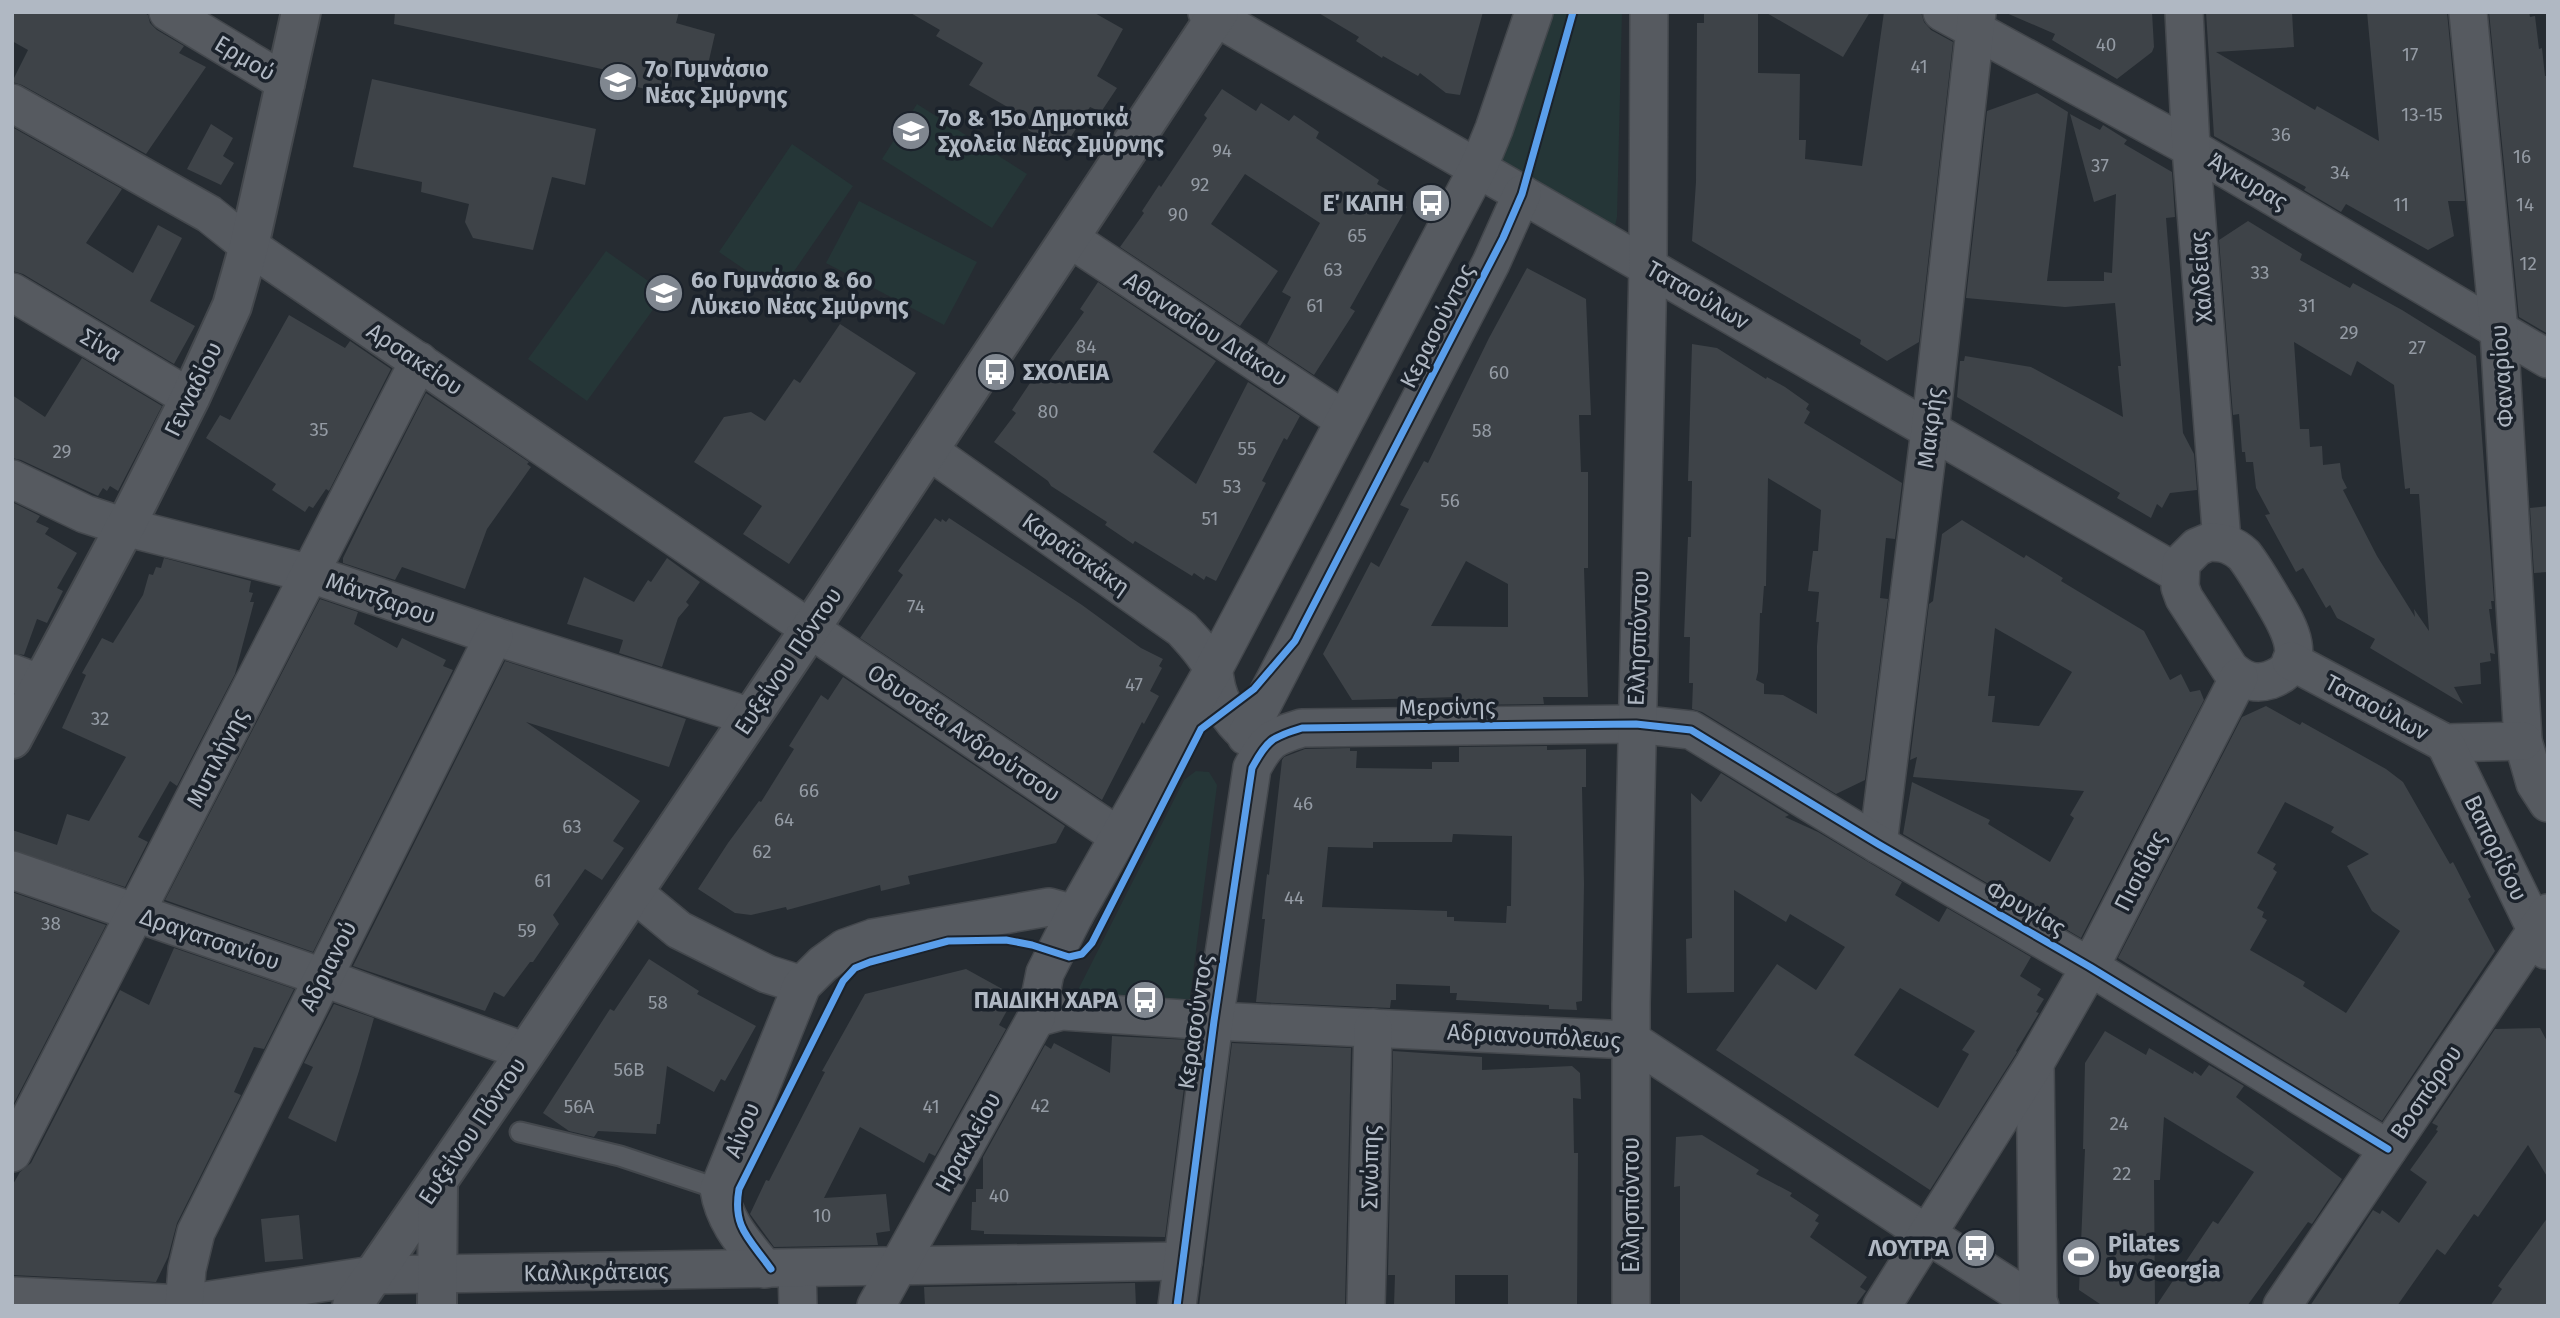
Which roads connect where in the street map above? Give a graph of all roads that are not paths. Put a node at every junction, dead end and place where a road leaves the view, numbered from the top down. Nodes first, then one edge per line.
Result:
1 (168, 12) edge
2 (301, 12) edge
3 (1534, 12) edge
4 (1649, 12) edge
5 (1942, 12) edge
6 (2184, 12) edge
7 (2469, 12) edge
8 (1214, 14) edge
9 (1976, 22) edge
10 (286, 83) junction
11 (12, 103) edge
12 (2191, 148) junction
13 (1478, 168) junction
14 (1522, 194) junction
15 (1069, 238) junction
16 (248, 246) junction
17 (1648, 267) junction
18 (12, 292) edge
19 (2499, 331) junction
20 (2548, 359) edge
21 (419, 361) junction
22 (190, 398) junction
23 (1344, 420) junction
24 (1930, 430) junction
25 (928, 450) junction
26 (12, 479) edge
27 (125, 527) junction
28 (2222, 542) junction
29 (310, 574) junction
30 (2179, 574) junction
31 (810, 629) junction
32 (494, 636) junction
33 (2291, 661) junction
34 (1213, 670) junction
35 (2239, 677) junction
36 (27, 678) edge
37 (751, 717) junction
38 (1636, 724) junction
39 (12, 739) edge
40 (1255, 741) junction
41 (2523, 741) junction
42 (2445, 743) junction
43 (2548, 803) edge
44 (1118, 836) junction
45 (1878, 844) junction
46 (12, 870) edge
47 (633, 892) junction
48 (1075, 914) junction
49 (136, 915) junction
50 (2544, 932) edge
51 (2090, 967) junction
52 (322, 977) junction
53 (802, 985) junction
54 (1036, 1018) junction
55 (1214, 1021) junction
56 (1373, 1028) junction
57 (1631, 1041) junction
58 (526, 1052) junction
59 (2035, 1063) junction
60 (520, 1132) dead end
61 (2388, 1149) junction
62 (12, 1153) edge
63 (438, 1181) junction
64 (719, 1189) junction
65 (1928, 1235) junction
66 (1182, 1261) junction
67 (900, 1266) junction
68 (781, 1268) junction
69 (363, 1290) edge
70 (437, 1290) edge
71 (12, 1296) edge
72 (184, 1305) edge
73 (2039, 1305) edge
74 (798, 1306) edge
75 (876, 1306) edge
76 (1177, 1306) edge
77 (1366, 1306) edge
78 (1631, 1306) edge
79 (1882, 1306) edge
80 (2282, 1306) edge

1 - 10 street, Ερμού
2 - 10 street, Γενναδίου
3 - 13 street, Κερασούντος
4 - 17 street, Ελλησπόντου
5 - 9 street, Άγκυρας
6 - 12 street, Χαλδείας
7 - 19 street, Φαναρίου
8 - 13 street, Ταταούλων
8 - 15 street, Ευξείνου Πόντου
9 - 12 street, Άγκυρας
9 - 24 street, Μακρής
10 - 16 street, Γενναδίου
11 - 16 street, Αρσακείου
12 - 19 street, Άγκυρας
12 - 28 street, Χαλδείας
13 - 14 street, Ταταούλων
13 - 23 street, Κερασούντος
14 - 17 street, Ταταούλων
14 - 40 street, Κερασούντος
15 - 23 street, Αθανασίου Διάκου
15 - 25 street, Ευξείνου Πόντου
16 - 21 street, Αρσακείου
16 - 22 street, Γενναδίου
17 - 24 street, Ταταούλων
17 - 38 street, Ελλησπόντου
18 - 22 street, Σίνα
19 - 20 street, Άγκυρας
19 - 41 street, Φαναρίου
21 - 29 street, Μυτιλήνης
21 - 31 street, Αρσακείου
22 - 27 street, Γενναδίου
23 - 34 street, Κερασούντος
24 - 30 street, Ταταούλων
24 - 45 street, Μακρής
25 - 31 street, Ευξείνου Πόντου
25 - 34 street, Καραϊσκάκη
26 - 27 street, Μάντζαρου
27 - 29 street, Μάντζαρου
27 - 36 street, Γενναδίου
28 - 30 street
28 - 33 street
29 - 32 street, Μάντζαρου
29 - 49 street, Μυτιλήνης
30 - 35 street
31 - 37 street, Ευξείνου Πόντου
31 - 44 street, Οδυσσέα Ανδρούτσου
32 - 37 street, Μάντζαρου
32 - 52 street, Αδριανού
33 - 35 street
33 - 42 street, Ταταούλων
34 - 40 street
34 - 44 street, Κερασούντος
35 - 51 street, Πισιδίας
36 - 39 street, Γενναδίου
37 - 47 street, Ευξείνου Πόντου
38 - 40 street, Μερσίνης
38 - 45 street, Φρυγίας
38 - 57 street, Ελλησπόντου
40 - 55 street, Κερασούντος
41 - 42 street, Ταταούλων
41 - 43 street
42 - 50 street, Βαπορίδου
44 - 48 street, Κερασούντος
45 - 51 street, Φρυγίας
46 - 49 street, Δραγατσανίου
47 - 53 street
47 - 58 street, Ευξείνου Πόντου
48 - 53 street
48 - 54 street, Κερασούντος
49 - 52 street, Δραγατσανίου
49 - 62 street, Μυτιλήνης
50 - 61 street, Βοσπόρου
51 - 59 street, Πισιδίας
51 - 61 street, Φρυγίας
52 - 58 street, Δραγατσανίου
52 - 72 street, Αδριανού
53 - 64 street, Αίνου
54 - 55 street, Αδριανουπόλεως
54 - 67 street, Ηρακλείου
55 - 56 street, Αδριανουπόλεως
55 - 66 street, Κερασούντος
56 - 57 street, Αδριανουπόλεως
56 - 77 street, Σινώπης
57 - 65 street, Αδριανουπόλεως
57 - 78 street, Ελλησπόντου
58 - 63 street, Ευξείνου Πόντου
59 - 65 street, Πισιδίας
59 - 73 street
60 - 64 lane
61 - 80 street, Βοσπόρου
63 - 69 street, Ευξείνου Πόντου
63 - 70 street
64 - 68 street
65 - 73 street, Αδριανουπόλεως
65 - 79 street, Πισιδίας
66 - 67 street, Καλλικράτειας
66 - 76 street, Κερασούντος
67 - 68 street, Καλλικράτειας
67 - 75 street, Ηρακλείου
68 - 70 street, Καλλικράτειας
68 - 74 street
69 - 70 street, Καλλικράτειας
69 - 72 street, Καλλικράτειας
71 - 72 street, Καλλικράτειας

